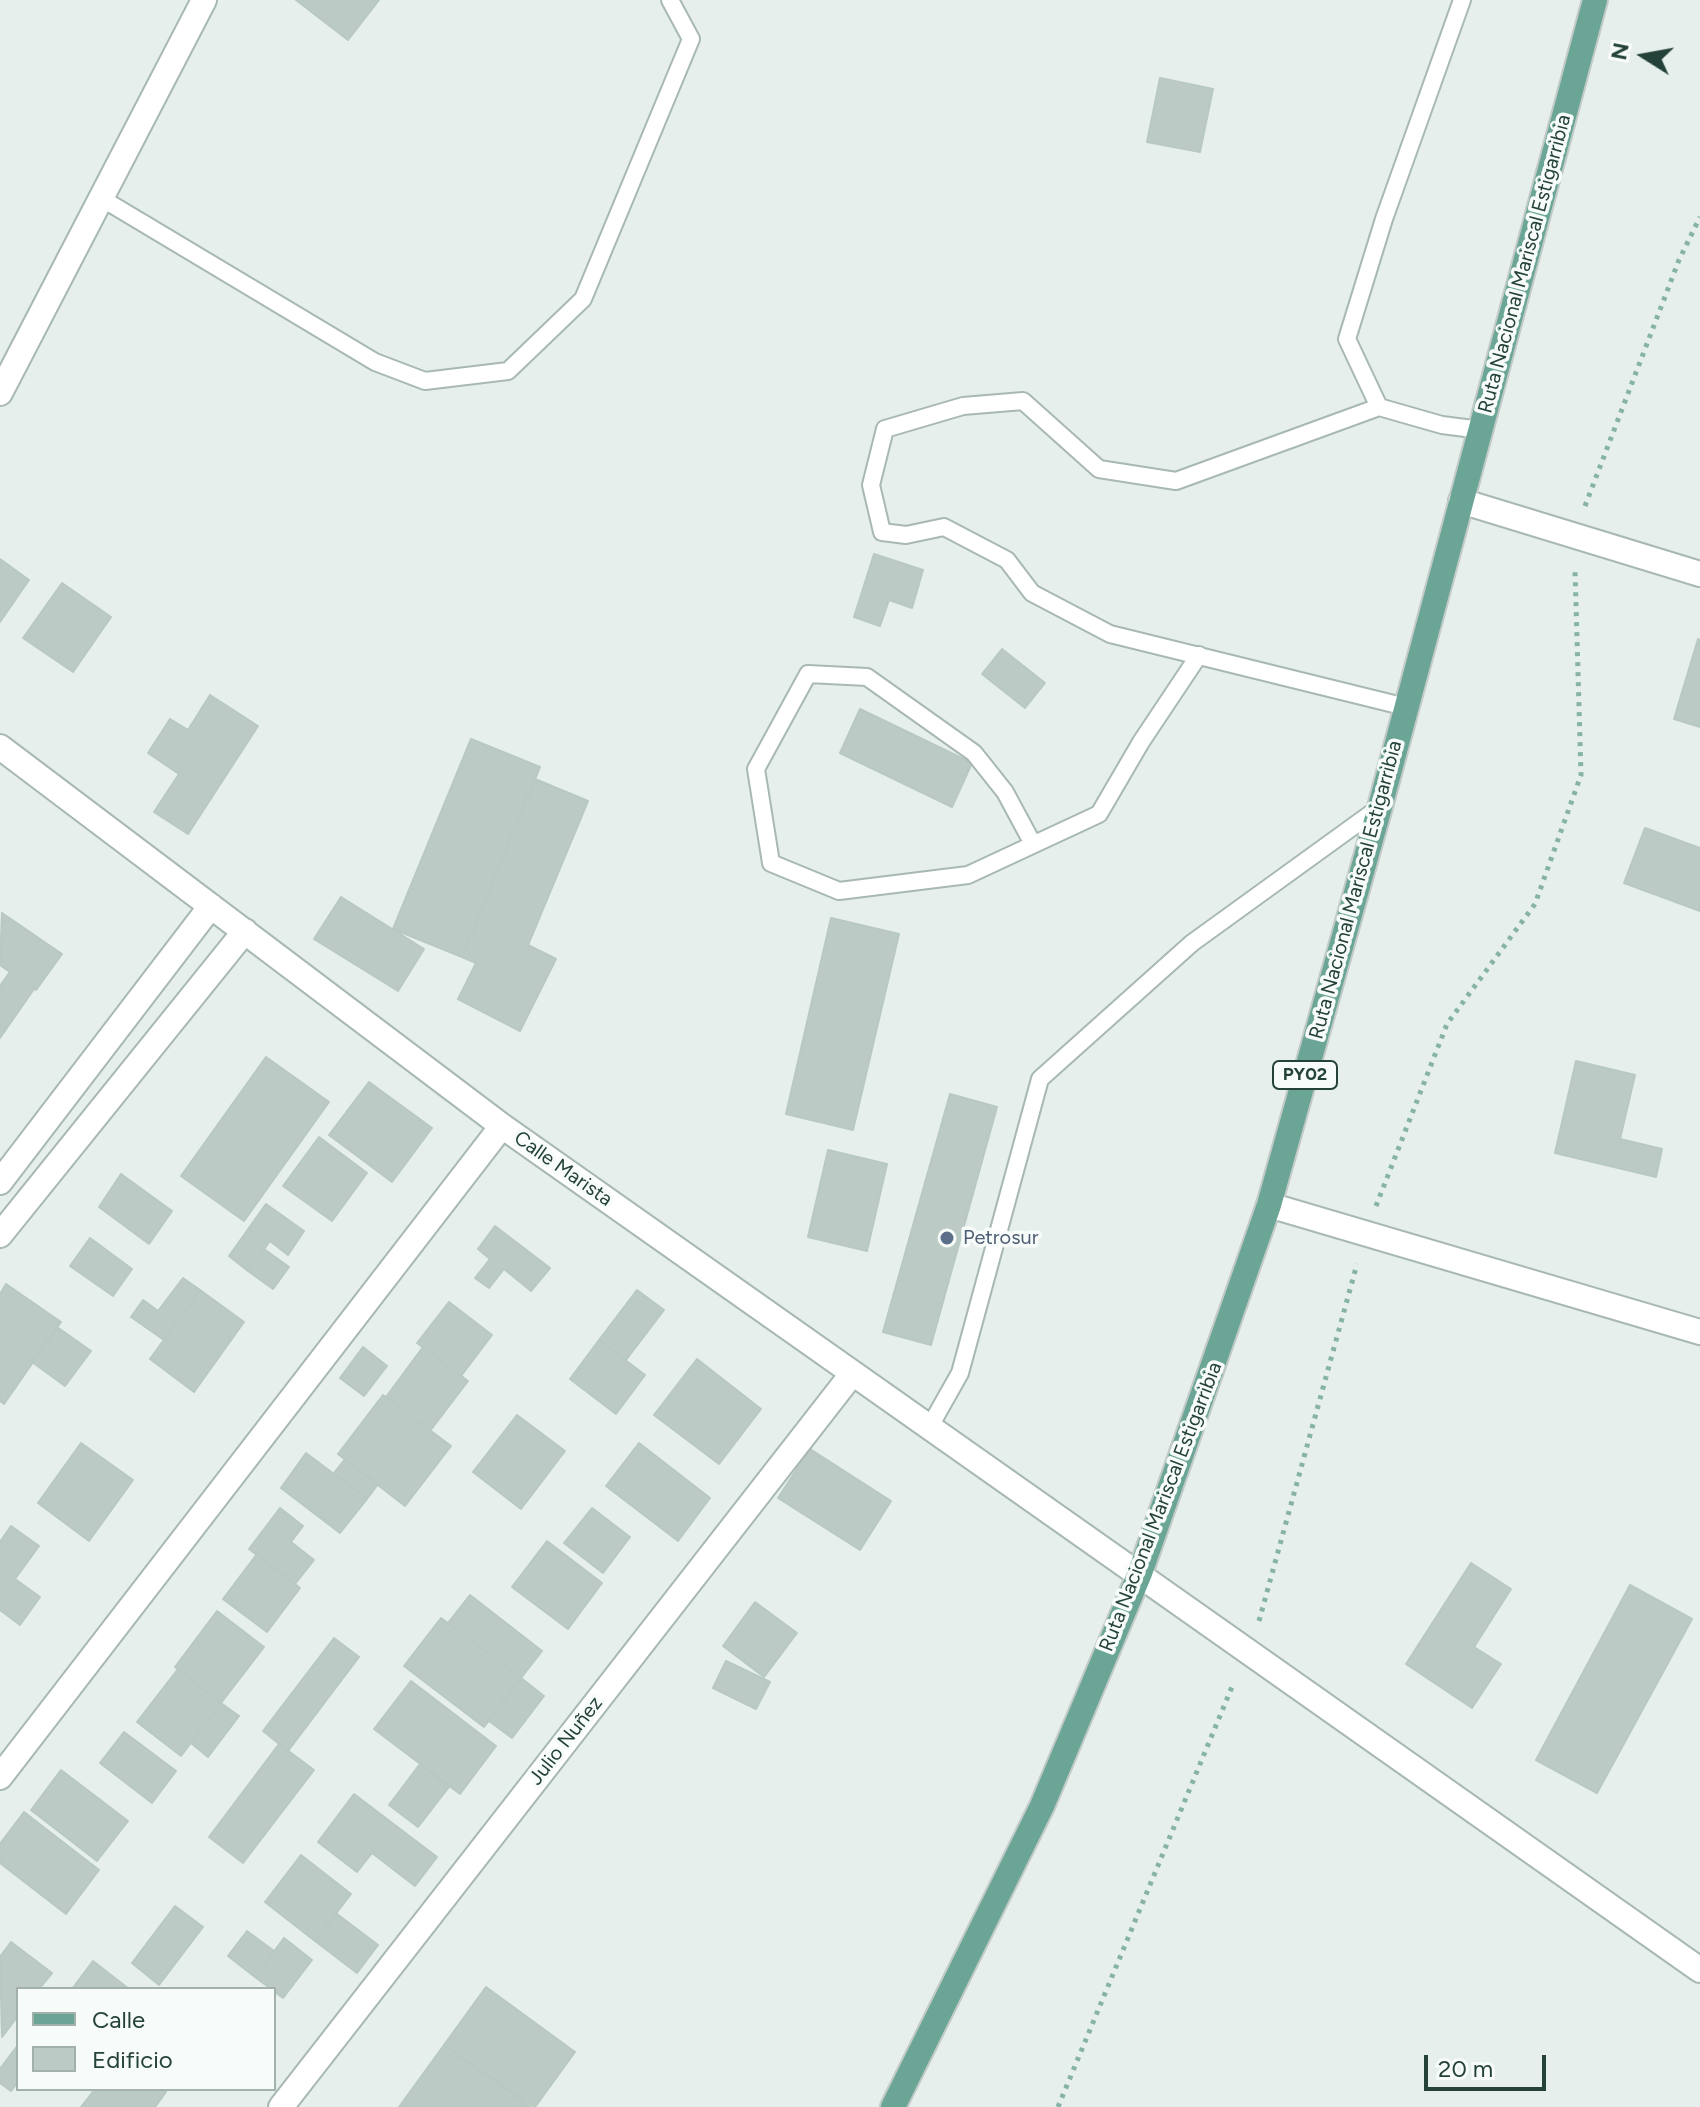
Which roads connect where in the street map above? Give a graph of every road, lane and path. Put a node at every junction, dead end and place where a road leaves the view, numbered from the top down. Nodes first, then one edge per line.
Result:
1 (204, 0) edge
2 (670, 0) edge
3 (1462, 0) edge
4 (1595, 0) edge
5 (101, 198) junction
6 (1700, 217) edge
7 (0, 393) edge
8 (1379, 407) junction
9 (1481, 430) junction
10 (1461, 501) junction
11 (1574, 535) junction
12 (1700, 574) edge
13 (1199, 655) junction
14 (1406, 707) junction
15 (0, 747) edge
16 (1380, 807) junction
17 (1033, 844) junction
18 (211, 906) junction
19 (245, 931) junction
20 (502, 1126) junction
21 (0, 1182) edge
22 (1269, 1205) junction
23 (1366, 1233) junction
24 (0, 1235) edge
25 (1700, 1332) edge
26 (852, 1374) junction
27 (929, 1428) junction
28 (1140, 1573) junction
29 (1248, 1650) junction
30 (0, 1777) edge
31 (1700, 1970) edge
32 (281, 2107) edge
33 (893, 2107) edge
34 (1058, 2107) edge

1 - 5 street
2 - 5 lane
3 - 8 lane
4 - 9 main road, Ruta Nacional Mariscal Estigarribia / PY02
5 - 7 street
6 - 11 path
8 - 9 lane
8 - 13 lane
9 - 10 main road, Ruta Nacional Mariscal Estigarribia / PY02
10 - 11 street
10 - 14 main road, Ruta Nacional Mariscal Estigarribia / PY02
11 - 12 street
11 - 23 path
13 - 14 lane
13 - 17 lane
14 - 16 main road, Ruta Nacional Mariscal Estigarribia / PY02
15 - 18 street, Calle Marista
16 - 22 main road, Ruta Nacional Mariscal Estigarribia / PY02
16 - 27 lane
17 - 17 lane
18 - 19 street, Calle Marista
18 - 21 street
19 - 20 street, Calle Marista
19 - 24 street
20 - 26 street, Calle Marista
20 - 30 street
22 - 23 street
22 - 28 main road, Ruta Nacional Mariscal Estigarribia / PY02
23 - 25 street
23 - 29 path
26 - 27 street, Calle Marista
26 - 32 street, Julio Nuñez
27 - 28 street, Calle Marista
28 - 29 street, Calle Marista
28 - 33 main road, Ruta Nacional Mariscal Estigarribia / PY02
29 - 31 street, Calle Marista
29 - 34 path

